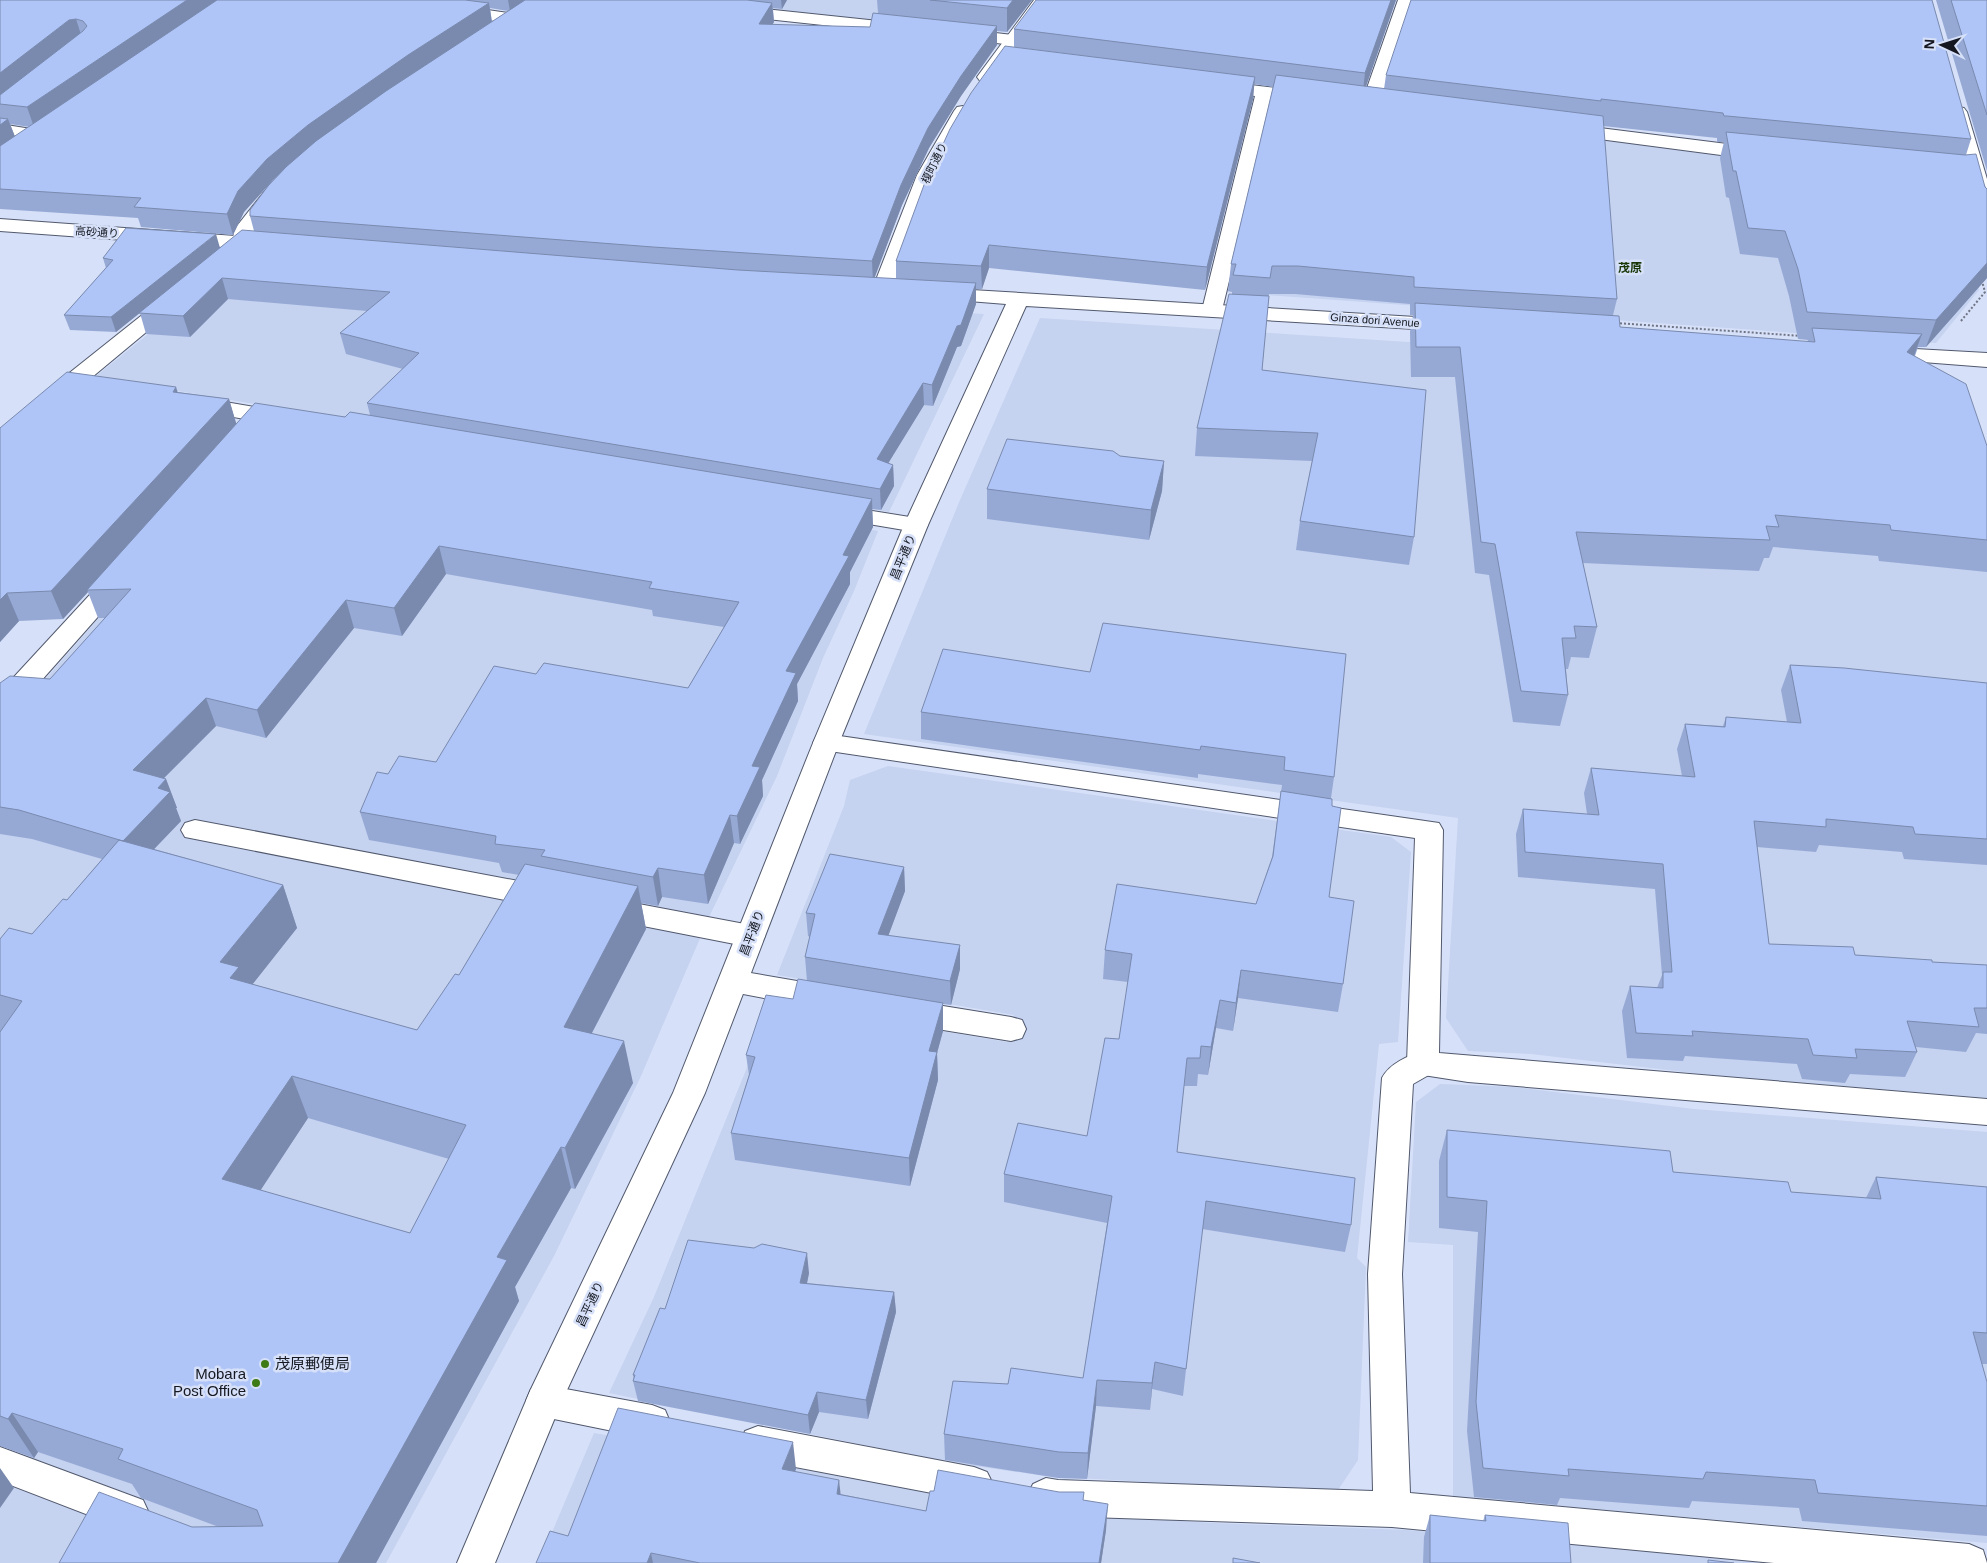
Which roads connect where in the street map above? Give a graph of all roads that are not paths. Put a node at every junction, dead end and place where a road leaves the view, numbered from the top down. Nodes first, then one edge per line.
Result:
1 (384, 0) edge
2 (1043, 0) edge
3 (1406, 0) edge
4 (719, 9) edge
5 (925, 30) edge
6 (944, 33) edge
7 (491, 36) edge
8 (1013, 40) junction
9 (998, 60) junction
10 (1018, 62) edge
11 (1196, 83) edge
12 (1265, 92) junction
13 (1954, 96) edge
14 (1332, 100) edge
15 (1351, 102) edge
16 (1370, 105) junction
17 (1389, 107) edge
18 (53, 124) edge
19 (1555, 128) edge
20 (0, 130) edge
21 (37, 135) junction
22 (13, 152) edge
23 (1779, 156) edge
24 (1973, 173) edge
25 (290, 176) edge
26 (1987, 212) edge
27 (0, 225) edge
28 (243, 242) junction
29 (281, 245) edge
30 (206, 272) edge
31 (183, 291) edge
32 (892, 291) joint
33 (1019, 299) junction
34 (1212, 310) junction
35 (1470, 326) edge
36 (1858, 351) edge
37 (1987, 360) edge
38 (72, 383) junction
39 (100, 388) edge
40 (176, 401) edge
41 (262, 415) junction
42 (301, 422) edge
43 (243, 438) edge
44 (0, 445) edge
45 (818, 509) edge
46 (916, 525) junction
47 (132, 562) edge
48 (0, 706) edge
49 (826, 743) junction
50 (195, 830) dead end
51 (750, 936) junction
52 (733, 982) junction
53 (1011, 1029) dead end
54 (1423, 1063) junction
55 (1987, 1112) edge
56 (544, 1401) junction
57 (680, 1428) edge
58 (729, 1437) edge
59 (0, 1464) edge
60 (1392, 1509) junction
61 (163, 1526) edge
62 (476, 1563) edge
63 (1969, 1563) edge

1 - 7 main road
2 - 8 main road, 榎町通り
3 - 16 main road
4 - 5 main road
6 - 8 main road
8 - 9 main road, 榎町通り
9 - 10 main road
9 - 32 main road, 榎町通り
11 - 12 main road
12 - 14 main road
12 - 34 main road
13 - 24 main road
15 - 16 main road
16 - 17 main road
18 - 21 main road
19 - 23 main road
20 - 21 main road
21 - 22 main road
24 - 26 main road
25 - 28 main road
27 - 28 main road, 高砂通り
28 - 29 main road, 高砂通り
28 - 30 main road
31 - 38 main road
32 - 33 main road, Ginza dori Avenue
33 - 34 main road, Ginza dori Avenue
33 - 46 main road, 昌平通り
34 - 35 main road, Ginza dori Avenue
36 - 37 main road
38 - 39 main road
38 - 44 main road
40 - 41 main road
41 - 42 main road
41 - 43 main road
45 - 46 main road
46 - 49 main road, 昌平通り
47 - 48 main road
49 - 51 main road, 昌平通り
49 - 54 main road
50 - 51 main road
51 - 52 main road, 昌平通り
52 - 53 main road
52 - 56 main road, 昌平通り
54 - 55 main road
54 - 60 main road
56 - 57 main road
56 - 62 main road, 昌平通り
58 - 60 main road
59 - 61 main road
60 - 63 main road

